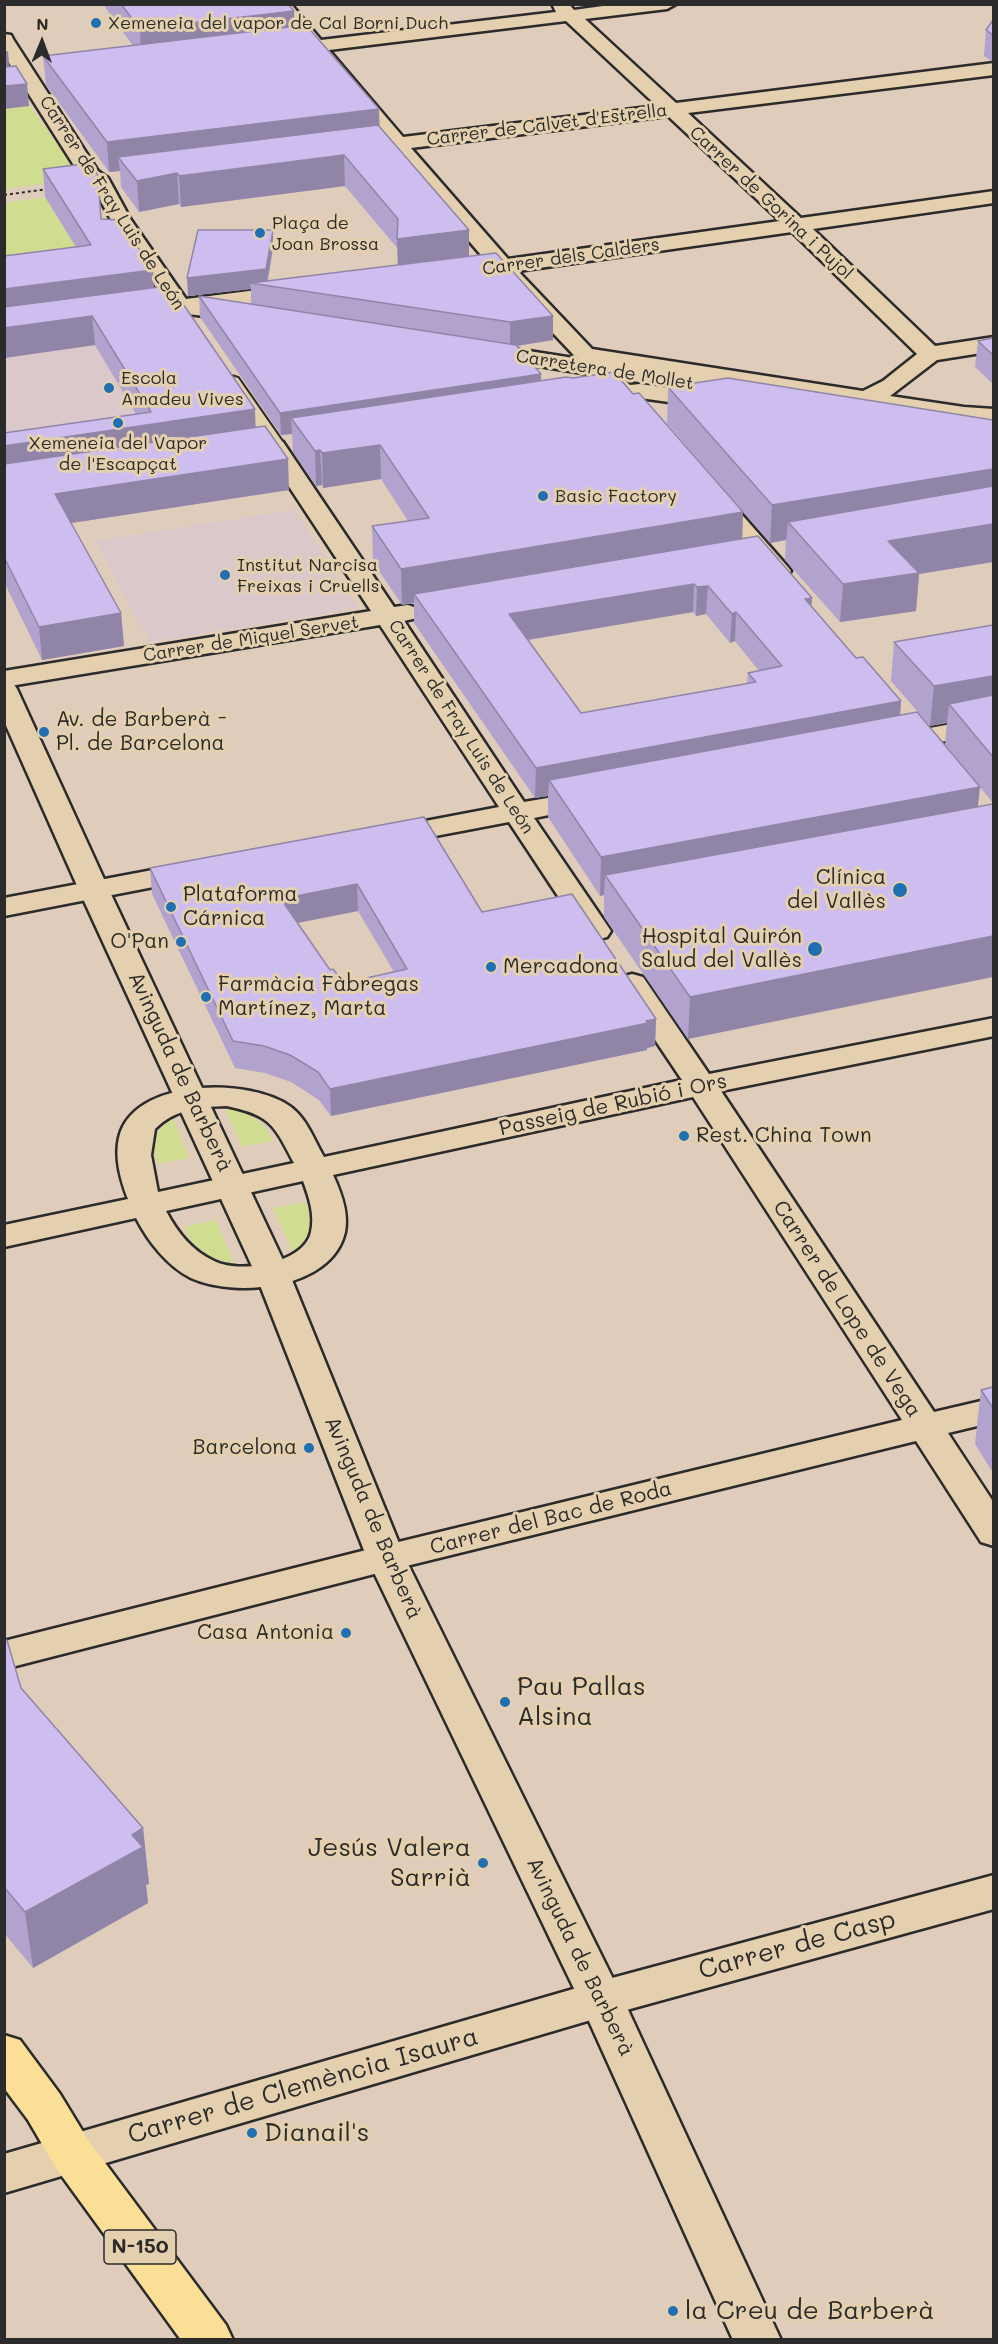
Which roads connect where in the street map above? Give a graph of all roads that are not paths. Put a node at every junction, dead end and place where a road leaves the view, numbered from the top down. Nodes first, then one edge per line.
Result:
1 (281, 4) edge
2 (667, 4) edge
3 (564, 10) edge
4 (4, 39) edge
5 (316, 46) junction
6 (281, 50) edge
7 (993, 69) edge
8 (54, 76) edge
9 (23, 80) junction
10 (671, 110) junction
11 (399, 144) junction
12 (364, 148) edge
13 (124, 179) edge
14 (101, 182) junction
15 (993, 197) edge
16 (797, 225) junction
17 (502, 267) junction
18 (442, 274) edge
19 (312, 290) edge
20 (180, 306) junction
21 (114, 313) edge
22 (262, 317) edge
23 (194, 327) edge
24 (993, 344) edge
25 (468, 349) edge
26 (930, 354) junction
27 (591, 362) junction
28 (219, 363) edge
29 (624, 392) junction
30 (577, 400) edge
31 (742, 406) edge
32 (923, 408) junction
33 (644, 416) edge
34 (861, 417) junction
35 (993, 421) edge
36 (275, 447) joint
37 (699, 480) edge
38 (792, 588) edge
39 (436, 609) edge
40 (389, 617) junction
41 (4, 679) edge
42 (4, 689) edge
43 (993, 724) edge
44 (915, 728) junction
45 (864, 748) edge
46 (944, 764) edge
47 (620, 793) edge
48 (515, 812) junction
49 (363, 840) edge
50 (222, 866) edge
51 (94, 890) junction
52 (4, 907) edge
53 (993, 1027) edge
54 (702, 1085) junction
55 (192, 1099) junction
56 (314, 1168) junction
57 (233, 1185) junction
58 (144, 1204) junction
59 (4, 1236) edge
60 (273, 1275) junction
61 (993, 1410) edge
62 (923, 1427) junction
63 (993, 1533) edge
64 (386, 1558) junction
65 (4, 1655) edge
66 (993, 1892) edge
67 (601, 1999) junction
68 (4, 2053) edge
69 (72, 2154) junction
70 (4, 2174) edge
71 (208, 2340) edge
72 (757, 2340) edge

1 - 5 street
2 - 3 street
3 - 5 street
3 - 10 street, Carrer de Gorina i Pujol
4 - 9 street, Carrer de Fray Luis de León
5 - 6 street
5 - 11 street
7 - 10 street, Carrer de Calvet d'Estrella
8 - 9 street
9 - 14 street, Carrer de Fray Luis de León
10 - 11 street, Carrer de Calvet d'Estrella
10 - 16 street, Carrer de Gorina i Pujol
11 - 12 street, Carrer de Calvet d'Estrella
11 - 17 street
13 - 14 street
14 - 20 street, Carrer de Fray Luis de León
15 - 16 street, Carrer dels Calders
16 - 17 street, Carrer dels Calders
16 - 26 street, Carrer de Gorina i Pujol
17 - 18 street, Carrer dels Calders
17 - 27 street
19 - 20 street
20 - 21 street
20 - 22 street
20 - 23 street, Carrer de Fray Luis de León
24 - 26 street
25 - 27 street, Carretera de Mollet
26 - 32 street
26 - 34 street
27 - 29 street
27 - 34 street, Carretera de Mollet
28 - 36 street, Carrer de Fray Luis de León
29 - 30 street, Carretera de Mollet
29 - 31 street, Carretera de Mollet
29 - 33 street
32 - 34 street, Carretera de Mollet
32 - 35 street, Carretera de Mollet
34 - 35 street, Carretera de Mollet
36 - 40 street, Carrer de Fray Luis de León
37 - 38 street
39 - 40 street, Carrer de Miquel Servet
40 - 41 street, Carrer de Miquel Servet
40 - 48 street, Carrer de Fray Luis de León
42 - 51 street, Avinguda de Barberà
43 - 44 street
44 - 45 street
44 - 46 street
47 - 48 street
48 - 49 street
48 - 54 street, Carrer de Fray Luis de León
50 - 51 street
51 - 52 street
51 - 55 street, Avinguda de Barberà
53 - 54 street, Passeig de Rubió i Ors
54 - 56 street, Passeig de Rubió i Ors
54 - 62 street, Carrer de Lope de Vega
55 - 56 street
55 - 57 street, Avinguda de Barberà
55 - 58 street
56 - 57 street, Passeig de Rubió i Ors
56 - 60 street
57 - 58 street, Passeig de Rubió i Ors
57 - 60 street, Avinguda de Barberà
58 - 59 street, Passeig de Rubió i Ors
58 - 60 street
60 - 64 street, Avinguda de Barberà
61 - 62 street, Carrer del Bac de Roda
62 - 63 street, Carrer de Lope de Vega
62 - 64 street, Carrer del Bac de Roda
64 - 65 street, Carrer del Bac de Roda
64 - 67 street, Avinguda de Barberà
66 - 67 street, Carrer de Casp
67 - 69 street, Carrer de Clemència Isaura
67 - 72 street, Avinguda de Barberà
68 - 69 main road, N-150
69 - 70 street, Carrer de Clemència Isaura
69 - 71 main road, N-150

